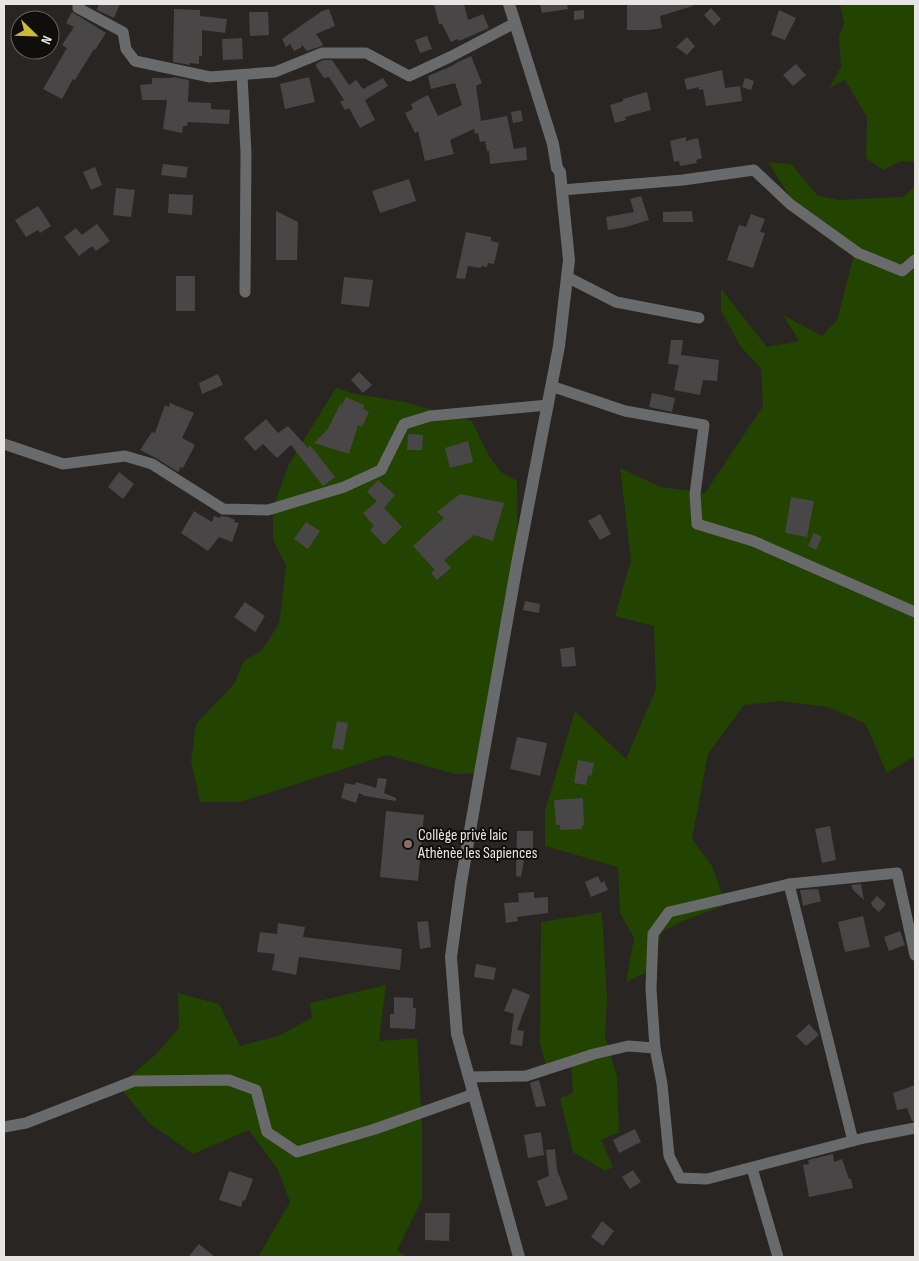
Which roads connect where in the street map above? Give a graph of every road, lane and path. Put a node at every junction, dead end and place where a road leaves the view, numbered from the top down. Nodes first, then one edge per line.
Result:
1 (78, 4) edge
2 (508, 4) edge
3 (515, 23) junction
4 (242, 75) junction
5 (562, 190) junction
6 (915, 260) edge
7 (567, 277) junction
8 (245, 292) dead end
9 (698, 318) dead end
10 (551, 386) junction
11 (548, 405) junction
12 (4, 444) edge
13 (915, 612) edge
14 (789, 884) junction
15 (915, 955) edge
16 (655, 1048) junction
17 (469, 1077) junction
18 (474, 1094) junction
19 (4, 1126) edge
20 (915, 1128) edge
21 (853, 1141) junction
22 (752, 1168) junction
23 (520, 1257) edge
24 (778, 1257) edge

1 - 4 street
2 - 3 street
3 - 4 street
3 - 5 street
4 - 8 street
5 - 6 street
5 - 7 street
7 - 9 street
7 - 10 street
10 - 11 street
10 - 13 street
11 - 12 street
11 - 17 street
14 - 15 street
14 - 16 street
14 - 21 street
16 - 17 street
16 - 22 street
17 - 18 street
18 - 19 street
18 - 23 street
20 - 21 street
21 - 22 street
22 - 24 street

